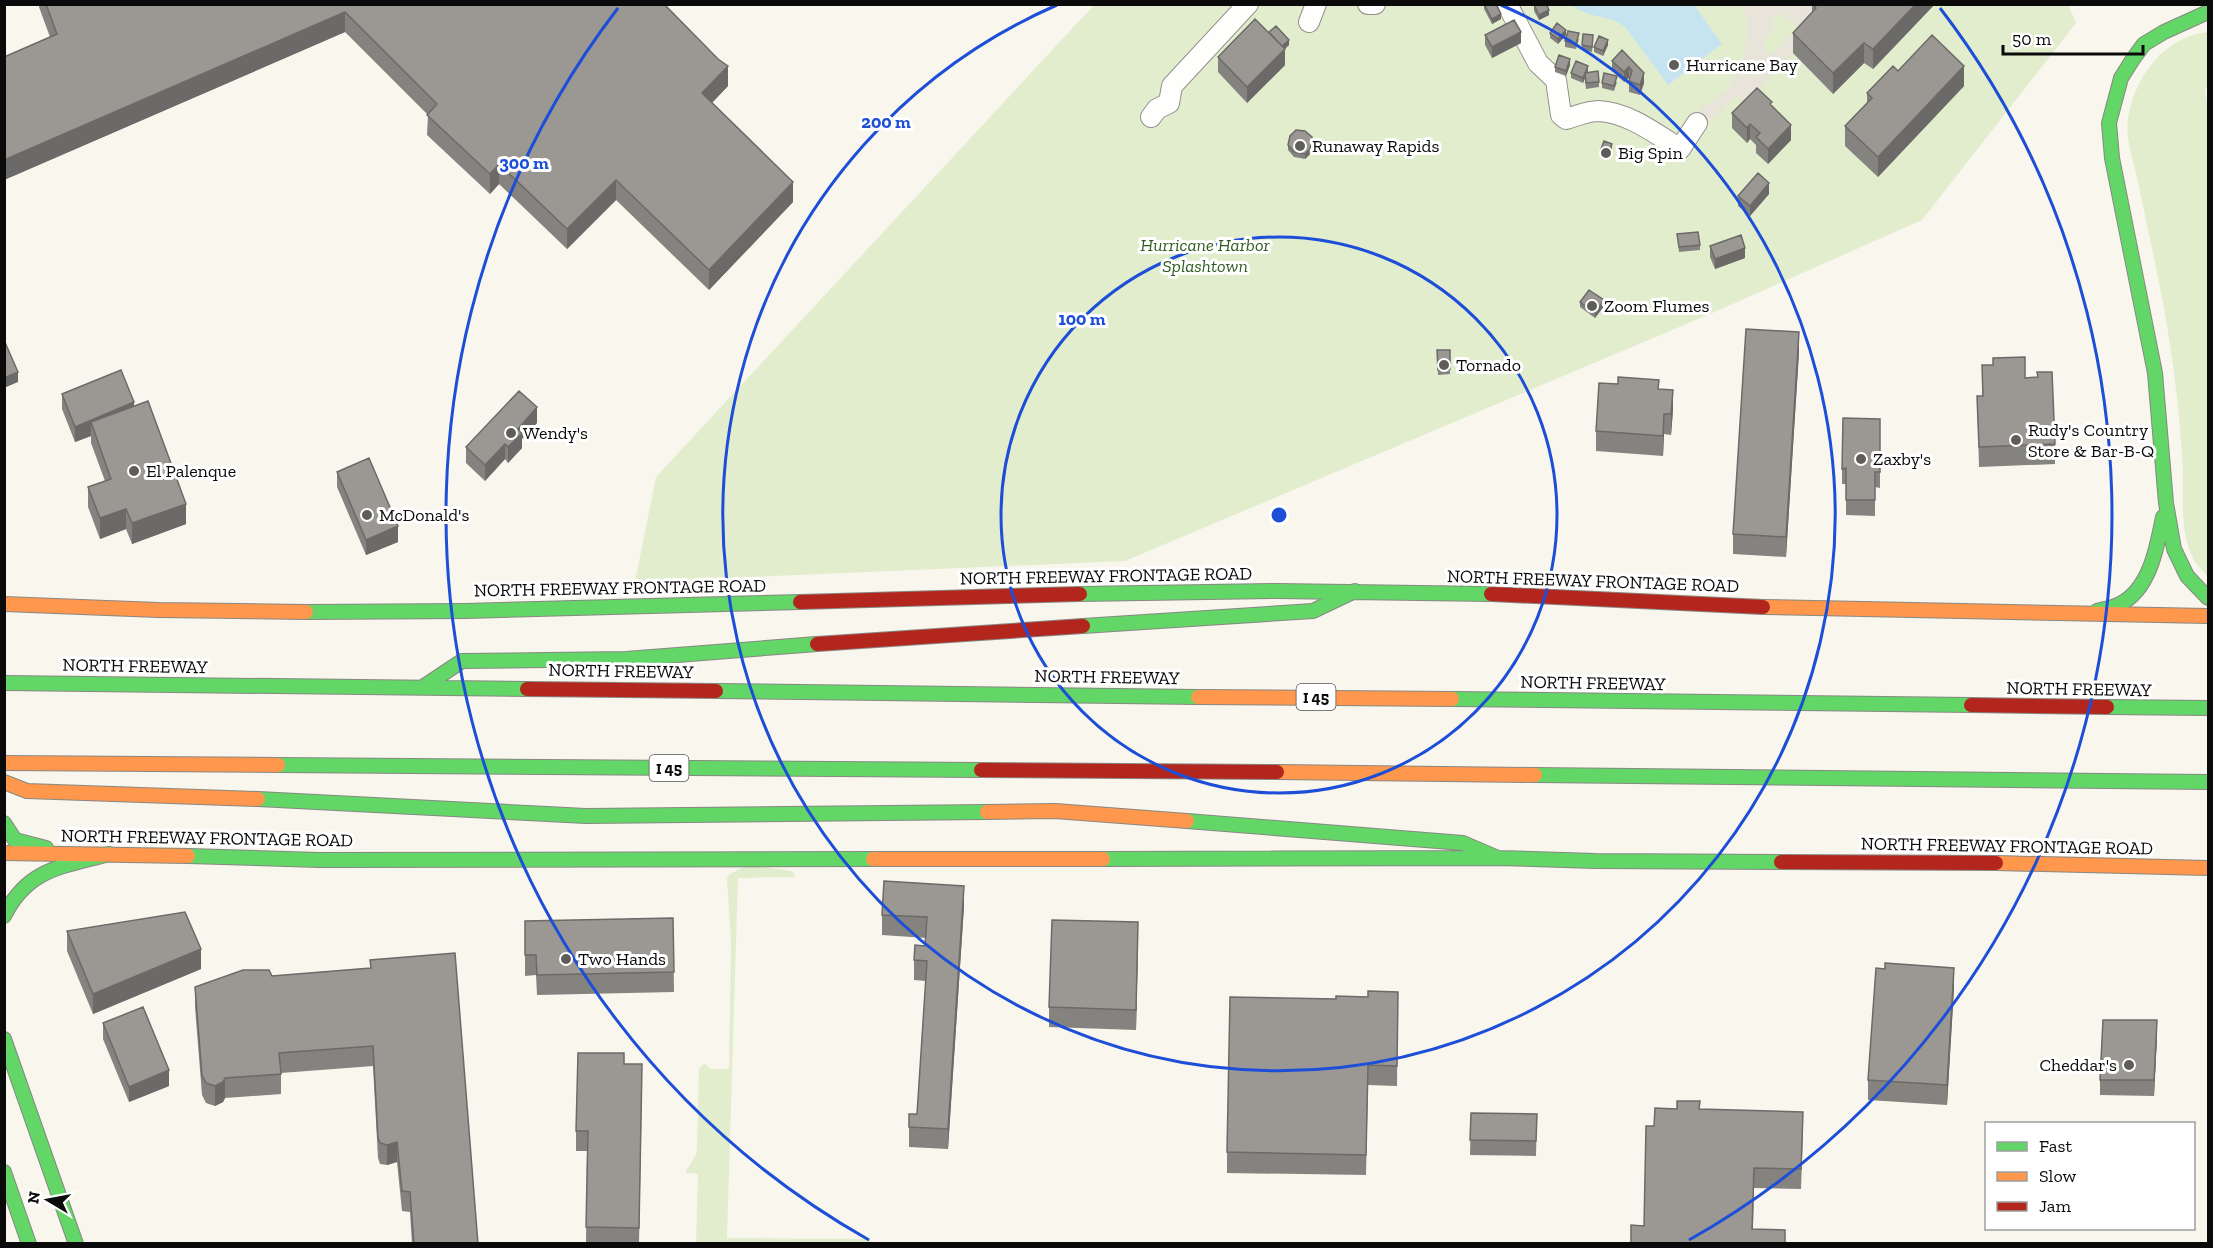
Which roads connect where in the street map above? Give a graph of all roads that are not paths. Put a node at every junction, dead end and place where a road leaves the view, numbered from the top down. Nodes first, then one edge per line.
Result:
1 (1248, 4) edge
2 (1368, 4) edge
3 (1375, 4) edge
4 (1507, 4) edge
5 (2208, 12) edge
6 (1151, 117) dead end
7 (1697, 123) dead end
8 (2166, 503) junction
9 (1355, 591) junction
10 (2208, 598) edge
11 (4, 604) edge
12 (2090, 613) junction
13 (2208, 616) edge
14 (4, 683) edge
15 (423, 687) junction
16 (2208, 708) edge
17 (4, 763) edge
18 (4, 782) edge
19 (2208, 782) edge
20 (4, 822) edge
21 (4, 853) edge
22 (64, 853) junction
23 (109, 854) junction
24 (1498, 858) junction
25 (2208, 868) edge
26 (4, 916) edge
27 (4, 1040) edge
28 (4, 1172) edge
29 (29, 1244) edge
30 (76, 1244) edge

1 - 6 street
2 - 3 street
4 - 7 street
5 - 8 main road
8 - 10 main road
8 - 12 main road
9 - 11 main road, NORTH FREEWAY FRONTAGE ROAD
9 - 12 main road, NORTH FREEWAY FRONTAGE ROAD
9 - 15 main road
12 - 13 main road, NORTH FREEWAY FRONTAGE ROAD
14 - 15 main road, NORTH FREEWAY / I 45
15 - 16 main road, NORTH FREEWAY / I 45
17 - 19 main road, I 45
18 - 24 main road
20 - 22 main road
21 - 22 main road, NORTH FREEWAY FRONTAGE ROAD
22 - 23 main road, NORTH FREEWAY FRONTAGE ROAD
23 - 24 main road, NORTH FREEWAY FRONTAGE ROAD
23 - 26 main road
24 - 25 main road, NORTH FREEWAY FRONTAGE ROAD
27 - 30 main road
28 - 29 main road

